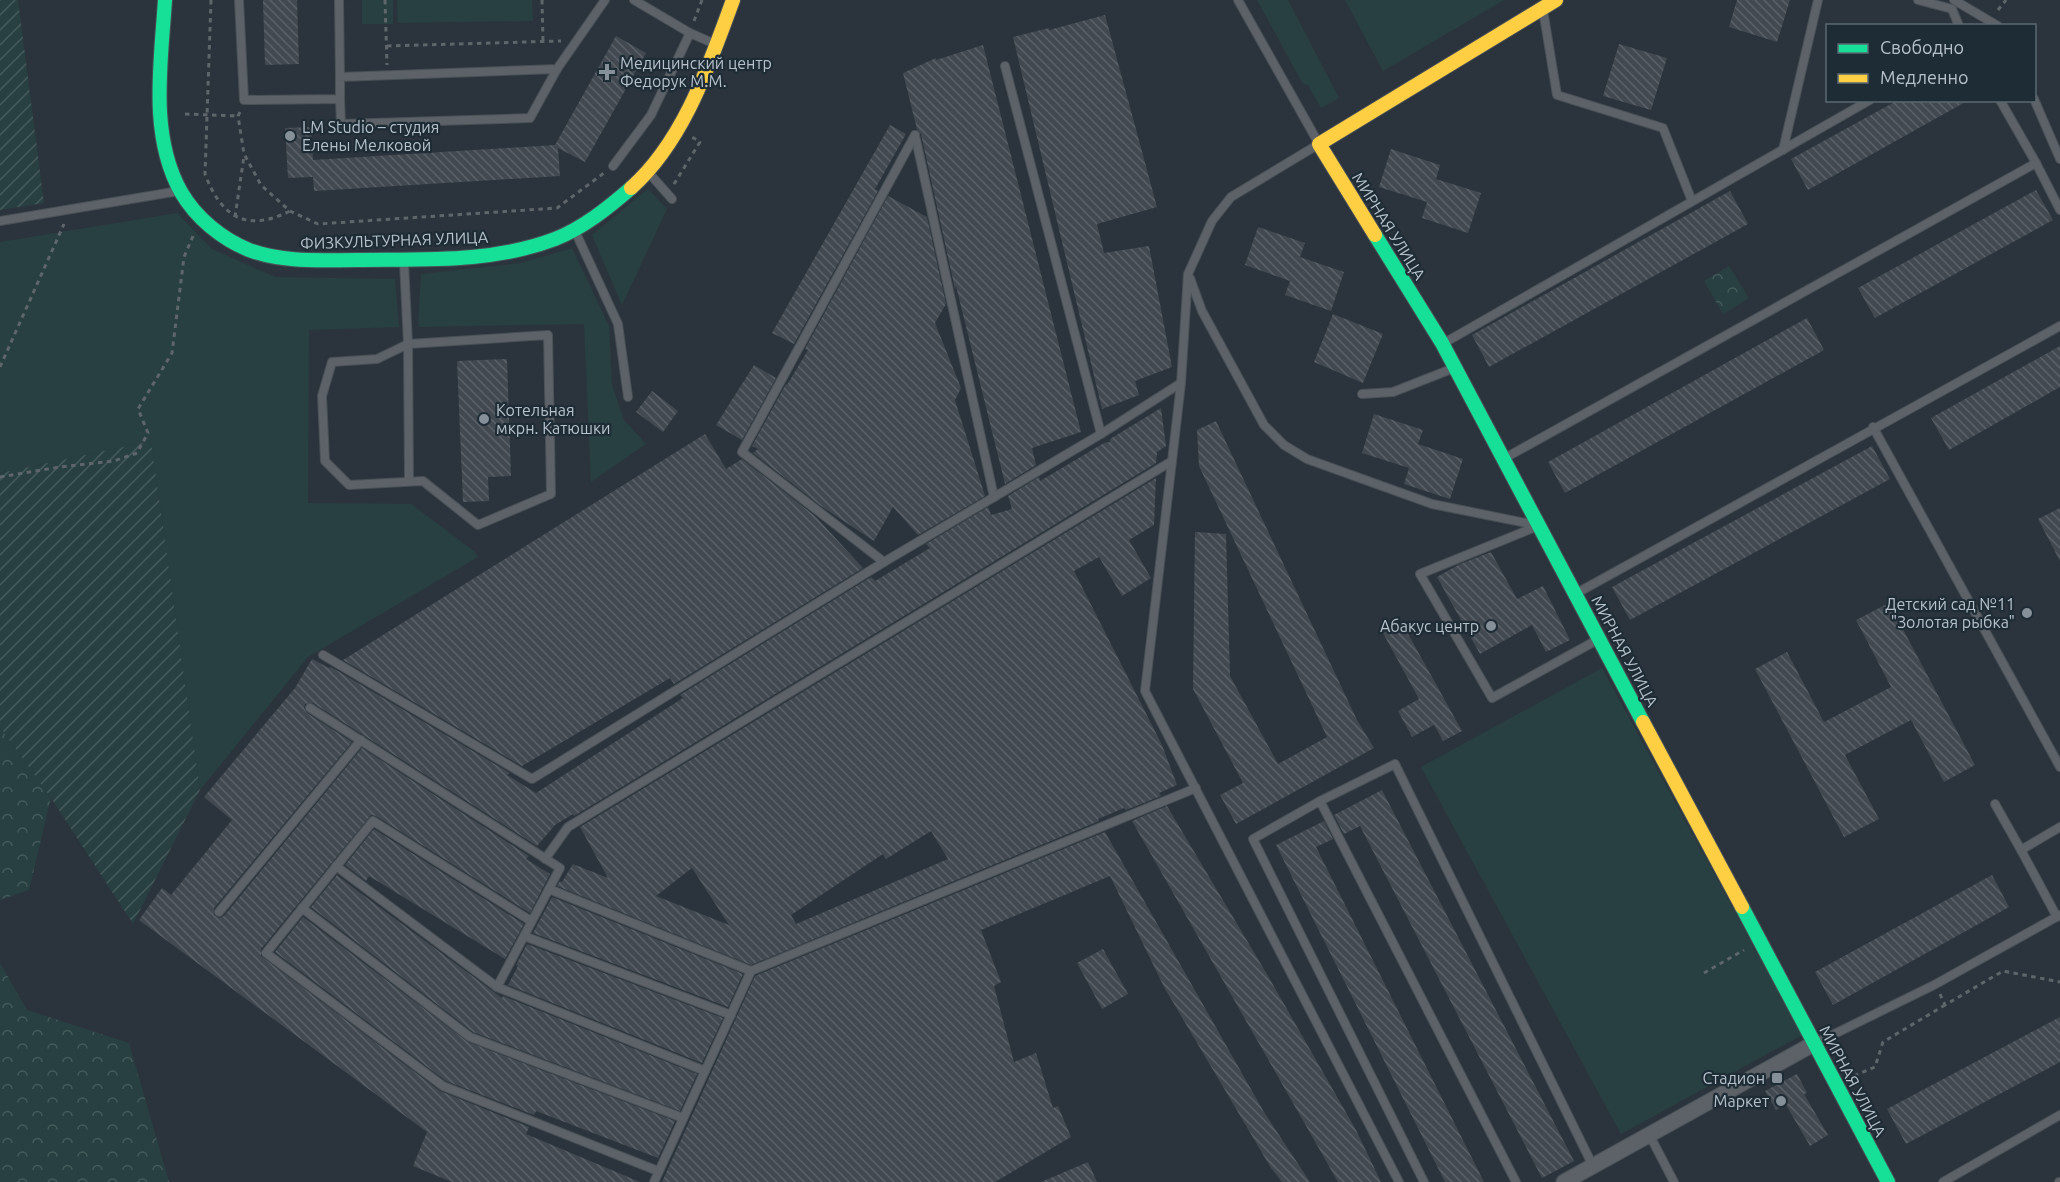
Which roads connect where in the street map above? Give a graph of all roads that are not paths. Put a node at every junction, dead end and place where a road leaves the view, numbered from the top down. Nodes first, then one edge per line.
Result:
1 (165, 0) edge
2 (238, 0) edge
3 (339, 0) edge
4 (605, 0) edge
5 (634, 0) edge
6 (733, 0) edge
7 (1238, 0) edge
8 (1556, 0) edge
9 (1818, 0) edge
10 (1918, 0) edge
11 (1954, 0) edge
12 (1543, 8) junction
13 (1958, 24) edge
14 (1995, 24) edge
15 (690, 33) junction
16 (717, 45) junction
17 (1005, 66) dead end
18 (557, 69) junction
19 (340, 77) junction
20 (340, 99) junction
21 (1867, 102) edge
22 (2001, 102) edge
23 (2035, 102) edge
24 (1320, 144) junction
25 (1783, 150) junction
26 (2060, 159) edge
27 (2036, 163) junction
28 (613, 166) road end
29 (648, 172) junction
30 (181, 191) junction
31 (672, 199) dead end
32 (1692, 201) junction
33 (2060, 210) edge
34 (0, 221) edge
35 (575, 229) junction
36 (404, 260) junction
37 (1188, 274) junction
38 (2060, 326) edge
39 (1442, 343) junction
40 (408, 344) junction
41 (1455, 367) junction
42 (1181, 383) junction
43 (1362, 394) dead end
44 (628, 397) dead end
45 (1874, 427) junction
46 (1101, 434) junction
47 (1504, 458) junction
48 (1172, 461) junction
49 (409, 481) junction
50 (994, 497) junction
51 (1539, 526) junction
52 (884, 562) junction
53 (1575, 593) junction
54 (1599, 638) junction
55 (323, 655) dead end
56 (310, 708) dead end
57 (361, 740) junction
58 (2060, 767) edge
59 (1196, 788) junction
60 (1320, 801) junction
61 (1995, 804) dead end
62 (2060, 827) edge
63 (2021, 850) junction
64 (545, 859) junction
65 (336, 866) junction
66 (549, 889) junction
67 (302, 908) junction
68 (219, 912) dead end
69 (2058, 916) edge
70 (531, 921) junction
71 (524, 936) junction
72 (751, 971) junction
73 (496, 987) junction
74 (731, 1015) junction
75 (1815, 1043) junction
76 (705, 1071) junction
77 (2060, 1116) edge
78 (683, 1118) junction
79 (1650, 1136) junction
80 (1593, 1166) junction
81 (658, 1171) junction
82 (654, 1182) edge
83 (1399, 1182) edge
84 (1424, 1182) edge
85 (1516, 1182) edge
86 (1564, 1182) edge
87 (1674, 1182) edge
88 (1888, 1182) edge
89 (1943, 1182) edge

1 - 30 street, ФИЗКУЛЬТУРНАЯ УЛИЦА
2 - 20 lane
3 - 19 lane
4 - 18 lane
5 - 15 lane
6 - 16 street, ФИЗКУЛЬТУРНАЯ УЛИЦА
7 - 24 lane
8 - 12 street
9 - 25 lane
10 - 13 lane
11 - 14 lane
12 - 24 street
12 - 32 lane
15 - 16 lane
15 - 28 lane
16 - 29 street, ФИЗКУЛЬТУРНАЯ УЛИЦА
17 - 46 lane
18 - 19 lane
18 - 20 lane
19 - 20 lane
21 - 25 lane
22 - 27 lane
23 - 26 lane
24 - 37 lane
24 - 39 street, МИРНАЯ УЛИЦА
25 - 32 lane
27 - 33 lane
27 - 47 lane
29 - 31 lane
29 - 35 street, ФИЗКУЛЬТУРНАЯ УЛИЦА
30 - 34 lane
30 - 36 street, ФИЗКУЛЬТУРНАЯ УЛИЦА
32 - 39 lane
35 - 36 street, ФИЗКУЛЬТУРНАЯ УЛИЦА
35 - 44 lane
36 - 40 lane
37 - 42 lane
37 - 51 lane
38 - 45 lane
39 - 41 street, МИРНАЯ УЛИЦА
40 - 49 lane
40 - 49 lane
40 - 49 lane
41 - 43 lane
41 - 47 street, МИРНАЯ УЛИЦА
42 - 46 lane
42 - 48 lane
45 - 53 lane
45 - 58 lane
46 - 50 lane
47 - 51 street, МИРНАЯ УЛИЦА
48 - 59 lane
48 - 64 lane
50 - 52 lane
50 - 52 lane
51 - 53 street, МИРНАЯ УЛИЦА
51 - 54 lane
52 - 55 lane
53 - 54 street, МИРНАЯ УЛИЦА
54 - 75 street, МИРНАЯ УЛИЦА
56 - 57 lane
57 - 64 lane
57 - 68 lane
59 - 72 lane
59 - 83 lane
60 - 80 lane
60 - 84 lane
60 - 85 lane
61 - 63 lane
62 - 63 lane
63 - 69 lane
64 - 66 lane
65 - 67 lane
65 - 70 lane
65 - 73 lane
66 - 70 lane
66 - 72 lane
67 - 78 lane
67 - 81 lane
69 - 75 lane
70 - 71 lane
71 - 73 lane
71 - 74 lane
72 - 74 lane
73 - 76 lane
74 - 76 lane
75 - 79 street
75 - 88 street, МИРНАЯ УЛИЦА
76 - 78 lane
77 - 89 lane
78 - 81 lane
79 - 80 street
79 - 87 lane
80 - 86 street
81 - 82 lane

